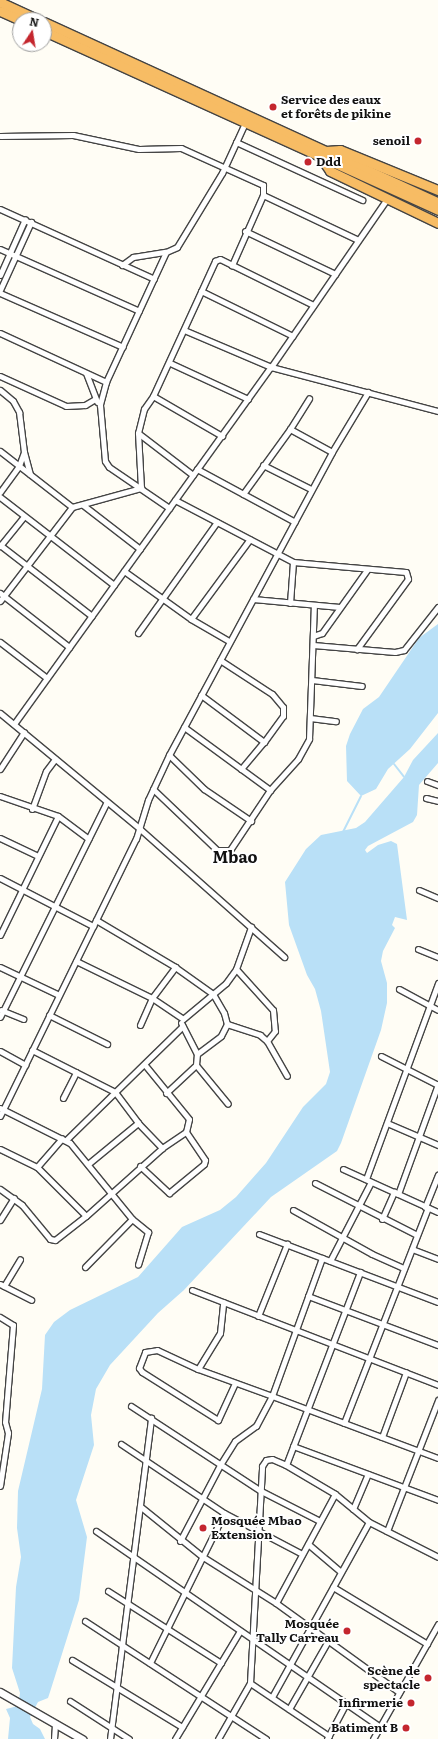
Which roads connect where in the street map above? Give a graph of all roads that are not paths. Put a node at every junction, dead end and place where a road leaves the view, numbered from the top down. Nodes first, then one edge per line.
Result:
1 (0, 2) edge
2 (0, 11) edge
3 (22, 12) edge
4 (12, 16) edge
5 (52, 26) edge
6 (52, 35) edge
7 (245, 123) junction
8 (0, 136) edge
9 (236, 142) junction
10 (324, 155) junction
11 (225, 168) junction
12 (438, 190) edge
13 (263, 195) junction
14 (387, 199) junction
15 (362, 200) dead end
16 (431, 202) edge
17 (0, 209) edge
18 (438, 210) edge
19 (25, 219) junction
20 (31, 222) junction
21 (438, 223) edge
22 (245, 232) junction
23 (358, 240) junction
24 (0, 249) edge
25 (166, 252) junction
26 (12, 255) junction
27 (122, 265) junction
28 (232, 265) junction
29 (335, 274) junction
30 (0, 275) edge
31 (154, 279) junction
32 (0, 291) edge
33 (201, 291) junction
34 (313, 305) junction
35 (139, 311) junction
36 (184, 330) junction
37 (0, 333) edge
38 (293, 336) junction
39 (123, 347) junction
40 (170, 363) junction
41 (271, 367) junction
42 (86, 373) junction
43 (0, 376) edge
44 (106, 382) junction
45 (0, 390) edge
46 (368, 392) junction
47 (153, 396) junction
48 (309, 398) dead end
49 (95, 399) junction
50 (248, 399) junction
51 (100, 405) junction
52 (438, 411) edge
53 (290, 429) junction
54 (138, 433) junction
55 (222, 436) junction
56 (0, 451) edge
57 (24, 452) junction
58 (332, 452) junction
59 (263, 465) junction
60 (19, 466) junction
61 (197, 469) junction
62 (30, 474) junction
63 (193, 475) junction
64 (141, 488) junction
65 (311, 489) junction
66 (0, 492) edge
67 (243, 494) junction
68 (0, 497) edge
69 (175, 500) junction
70 (83, 505) junction
71 (72, 507) junction
72 (169, 508) junction
73 (24, 516) junction
74 (217, 522) junction
75 (295, 522) junction
76 (50, 536) junction
77 (250, 539) junction
78 (0, 545) edge
79 (140, 549) junction
80 (278, 555) junction
81 (293, 562) junction
82 (27, 566) junction
83 (367, 570) junction
84 (124, 571) junction
85 (114, 585) junction
86 (1, 597) edge
87 (162, 599) junction
88 (253, 599) junction
89 (290, 603) junction
90 (314, 605) junction
91 (340, 607) junction
92 (438, 607) edge
93 (92, 616) junction
94 (191, 619) junction
95 (138, 633) dead end
96 (313, 636) junction
97 (229, 641) junction
98 (0, 642) edge
99 (313, 645) junction
100 (69, 647) junction
101 (357, 649) junction
102 (220, 660) junction
103 (47, 678) junction
104 (312, 680) junction
105 (362, 686) dead end
106 (201, 695) junction
107 (0, 713) edge
108 (310, 718) junction
109 (336, 721) dead end
110 (14, 724) junction
111 (184, 727) junction
112 (24, 732) junction
113 (264, 742) junction
114 (169, 755) junction
115 (55, 759) junction
116 (0, 769) edge
117 (241, 769) junction
118 (427, 781) dead end
119 (438, 785) edge
120 (153, 789) junction
121 (270, 790) junction
122 (0, 796) edge
123 (426, 798) dead end
124 (106, 802) junction
125 (438, 802) edge
126 (32, 809) junction
127 (58, 816) junction
128 (251, 821) junction
129 (140, 829) junction
130 (0, 838) edge
131 (88, 839) junction
132 (38, 856) junction
133 (0, 878) edge
134 (21, 889) junction
135 (419, 890) dead end
136 (438, 898) edge
137 (55, 906) junction
138 (96, 920) junction
139 (93, 926) junction
140 (251, 927) junction
141 (0, 935) edge
142 (418, 949) dead end
143 (284, 957) dead end
144 (438, 957) edge
145 (76, 961) junction
146 (175, 966) junction
147 (0, 967) edge
148 (236, 969) junction
149 (20, 976) junction
150 (438, 983) edge
151 (399, 989) dead end
152 (213, 994) junction
153 (59, 995) junction
154 (152, 998) junction
155 (430, 1005) junction
156 (1, 1010) edge
157 (438, 1010) edge
158 (49, 1015) junction
159 (0, 1017) edge
160 (23, 1019) dead end
161 (179, 1019) junction
162 (227, 1024) junction
163 (140, 1025) dead end
164 (183, 1026) junction
165 (267, 1042) junction
166 (107, 1044) dead end
167 (32, 1050) junction
168 (0, 1051) edge
169 (196, 1054) junction
170 (381, 1056) dead end
171 (25, 1065) junction
172 (145, 1065) junction
173 (196, 1065) junction
174 (406, 1069) junction
175 (76, 1072) junction
176 (287, 1076) dead end
177 (438, 1084) edge
178 (115, 1092) junction
179 (166, 1093) junction
180 (63, 1098) dead end
181 (228, 1104) dead end
182 (2, 1108) edge
183 (0, 1116) edge
184 (138, 1123) junction
185 (387, 1123) junction
186 (186, 1132) junction
187 (420, 1137) junction
188 (64, 1139) junction
189 (438, 1145) edge
190 (162, 1148) junction
191 (0, 1149) edge
192 (88, 1164) junction
193 (140, 1166) junction
194 (37, 1167) junction
195 (343, 1169) dead end
196 (438, 1174) edge
197 (366, 1179) junction
198 (371, 1182) junction
199 (316, 1183) dead end
200 (0, 1189) edge
201 (396, 1193) junction
202 (111, 1194) junction
203 (14, 1198) junction
204 (358, 1206) junction
205 (426, 1207) junction
206 (293, 1210) dead end
207 (438, 1212) edge
208 (86, 1216) junction
209 (132, 1219) junction
210 (382, 1219) junction
211 (0, 1220) edge
212 (259, 1234) dead end
213 (417, 1235) junction
214 (342, 1237) junction
215 (287, 1244) junction
216 (412, 1250) junction
217 (322, 1258) junction
218 (20, 1259) dead end
219 (438, 1260) edge
220 (330, 1261) junction
221 (138, 1264) dead end
222 (85, 1267) dead end
223 (404, 1268) junction
224 (360, 1272) junction
225 (2, 1285) edge
226 (397, 1286) junction
227 (192, 1290) dead end
228 (308, 1296) junction
229 (31, 1300) dead end
230 (223, 1302) junction
231 (438, 1302) edge
232 (345, 1310) junction
233 (258, 1316) junction
234 (0, 1318) edge
235 (383, 1324) junction
236 (296, 1330) junction
237 (332, 1344) junction
238 (438, 1345) edge
239 (369, 1358) junction
240 (198, 1369) junction
241 (406, 1372) junction
242 (235, 1382) junction
243 (438, 1385) edge
244 (272, 1396) junction
245 (438, 1400) edge
246 (131, 1406) dead end
247 (307, 1409) junction
248 (151, 1418) junction
249 (3, 1423) edge
250 (344, 1423) junction
251 (382, 1437) junction
252 (121, 1444) dead end
253 (293, 1446) junction
254 (418, 1451) junction
255 (438, 1458) edge
256 (147, 1462) junction
257 (2, 1464) edge
258 (220, 1465) junction
259 (286, 1465) junction
260 (368, 1474) junction
261 (0, 1486) edge
262 (404, 1488) junction
263 (261, 1490) junction
264 (335, 1494) junction
265 (202, 1499) junction
266 (438, 1500) edge
267 (141, 1507) junction
268 (353, 1509) junction
269 (224, 1513) junction
270 (320, 1521) junction
271 (369, 1522) junction
272 (96, 1531) dead end
273 (387, 1531) junction
274 (259, 1532) junction
275 (180, 1541) junction
276 (308, 1544) junction
277 (302, 1554) junction
278 (134, 1557) junction
279 (203, 1557) junction
280 (438, 1557) edge
281 (341, 1572) junction
282 (333, 1587) junction
283 (256, 1589) junction
284 (108, 1590) dead end
285 (185, 1593) junction
286 (128, 1603) junction
287 (276, 1603) junction
288 (85, 1621) dead end
289 (438, 1624) edge
290 (168, 1628) junction
291 (310, 1628) junction
292 (240, 1631) junction
293 (253, 1639) junction
294 (328, 1641) junction
295 (121, 1644) junction
296 (427, 1644) junction
297 (72, 1660) dead end
298 (150, 1663) junction
299 (221, 1663) junction
300 (290, 1665) junction
301 (307, 1676) junction
302 (250, 1683) junction
303 (116, 1687) junction
304 (0, 1692) edge
305 (399, 1692) junction
306 (201, 1696) junction
307 (272, 1697) junction
308 (70, 1701) dead end
309 (346, 1704) junction
310 (289, 1709) junction
311 (231, 1716) junction
312 (55, 1724) junction
313 (380, 1726) junction
314 (182, 1727) junction
315 (111, 1728) junction
316 (328, 1737) edge
317 (54, 1739) edge
318 (82, 1739) edge
319 (110, 1739) edge
320 (129, 1739) edge
321 (175, 1739) edge
322 (218, 1739) edge
323 (266, 1739) edge
324 (373, 1739) edge

1 - 3 highway
2 - 4 highway
5 - 10 highway
6 - 7 highway
7 - 9 street
7 - 10 highway
8 - 11 street
9 - 11 street
9 - 15 street
10 - 12 highway
10 - 14 highway
10 - 16 highway
11 - 13 street
11 - 25 street
13 - 22 street
13 - 23 street
14 - 21 highway
14 - 23 street
16 - 18 highway
17 - 19 street
19 - 20 street
19 - 26 street
20 - 26 street
20 - 27 street
22 - 28 street
22 - 29 street
23 - 29 street
24 - 26 street
25 - 27 street
25 - 31 street
26 - 30 street
26 - 32 street
26 - 35 street
27 - 31 street
28 - 33 street
28 - 34 street
29 - 34 street
31 - 35 street
32 - 39 street
33 - 36 street
33 - 38 street
34 - 38 street
35 - 39 street
36 - 40 street
36 - 41 street
37 - 42 street
38 - 41 street
39 - 44 street
40 - 47 street
40 - 50 street
41 - 46 street
41 - 50 street
42 - 44 street
42 - 49 street
43 - 49 street
44 - 51 street
45 - 57 street
46 - 52 street
46 - 58 street
47 - 54 street
47 - 55 street
48 - 53 street
49 - 51 street
50 - 55 street
51 - 64 street
53 - 58 street
53 - 59 street
54 - 63 street
54 - 64 street
55 - 61 street
56 - 60 street
57 - 60 street
57 - 62 street
58 - 65 street
59 - 65 street
59 - 67 street
60 - 62 street
60 - 66 street
61 - 63 street
61 - 67 street
62 - 71 street
63 - 69 street
64 - 70 street
64 - 72 street
65 - 75 street
67 - 75 street
68 - 73 street
69 - 72 street
69 - 74 street
70 - 71 street
70 - 79 street
71 - 76 street
72 - 79 street
73 - 76 street
73 - 78 street
74 - 77 street
74 - 87 street
75 - 80 street
76 - 82 street
76 - 85 street
77 - 80 street
77 - 94 street
78 - 82 street
79 - 84 street
80 - 81 street
80 - 88 street
81 - 83 street
81 - 89 street
82 - 86 street
82 - 93 street
83 - 91 street
83 - 101 street
84 - 85 street
84 - 87 street
85 - 93 street
86 - 100 street
87 - 94 street
87 - 95 street
88 - 89 street
88 - 97 street
89 - 90 street
90 - 91 street
90 - 96 street
91 - 96 street
92 - 101 street
93 - 100 street
94 - 97 street
96 - 99 street
97 - 102 street
98 - 103 street
99 - 101 street
99 - 104 street
100 - 103 street
102 - 106 street
102 - 113 street
103 - 110 street
104 - 105 street
104 - 108 street
106 - 111 street
106 - 113 street
107 - 110 street
108 - 109 street
108 - 121 street
110 - 112 street
111 - 114 street
111 - 117 street
112 - 115 street
112 - 116 street
113 - 117 street
114 - 120 street
114 - 128 street
115 - 124 street
115 - 126 street
117 - 121 street
118 - 119 street
120 - 128 street
120 - 129 street
121 - 128 street
122 - 126 street
123 - 125 street
124 - 129 street
124 - 131 street
126 - 127 street
127 - 131 street
127 - 132 street
129 - 138 street
129 - 140 street
130 - 132 street
131 - 137 street
132 - 134 street
133 - 134 street
134 - 137 street
134 - 141 street
135 - 136 street
137 - 139 street
137 - 149 street
138 - 139 street
138 - 146 street
139 - 145 street
140 - 143 street
140 - 148 street
142 - 144 street
145 - 153 street
145 - 154 street
146 - 152 street
146 - 154 street
147 - 149 street
148 - 152 street
148 - 165 street
149 - 153 street
149 - 156 street
150 - 155 street
151 - 155 street
152 - 161 street
152 - 162 street
153 - 158 street
154 - 161 street
154 - 163 street
155 - 157 street
155 - 174 street
156 - 159 street
156 - 160 street
158 - 166 street
158 - 167 street
161 - 164 street
162 - 165 street
162 - 169 street
164 - 169 street
164 - 172 street
165 - 176 street
167 - 171 street
167 - 175 street
168 - 171 street
169 - 173 street
170 - 174 street
171 - 182 street
172 - 178 street
172 - 179 street
173 - 179 street
173 - 181 street
174 - 177 street
174 - 185 street
175 - 178 street
175 - 180 street
177 - 187 street
178 - 184 street
178 - 188 street
179 - 186 street
182 - 183 street
182 - 188 street
184 - 190 street
184 - 192 street
185 - 187 street
185 - 197 street
186 - 190 street
186 - 193 street
187 - 189 street
187 - 201 street
188 - 192 street
188 - 194 street
190 - 193 street
191 - 194 street
192 - 202 street
193 - 202 street
194 - 208 street
195 - 197 street
196 - 205 street
197 - 198 street
198 - 201 street
198 - 204 street
199 - 204 street
200 - 203 street
201 - 205 street
201 - 210 street
202 - 208 street
202 - 209 street
203 - 208 street
203 - 211 street
204 - 210 street
204 - 214 street
205 - 207 street
205 - 213 street
206 - 214 street
209 - 221 street
209 - 222 street
210 - 213 street
212 - 215 street
213 - 216 street
214 - 220 street
214 - 223 street
215 - 217 street
215 - 233 street
216 - 219 street
216 - 223 street
217 - 220 street
217 - 228 street
218 - 225 street
220 - 224 street
223 - 226 street
224 - 226 street
224 - 232 street
225 - 229 street
226 - 231 street
226 - 235 street
227 - 230 street
228 - 232 street
228 - 236 street
230 - 233 street
230 - 240 street
232 - 235 street
232 - 237 street
233 - 236 street
234 - 249 street
235 - 238 street
235 - 239 street
236 - 237 street
236 - 244 street
237 - 239 street
237 - 247 street
239 - 241 street
239 - 250 street
240 - 242 street
240 - 242 street
241 - 243 street
241 - 251 street
242 - 244 street
244 - 247 street
244 - 258 street
245 - 254 street
246 - 248 street
247 - 250 street
247 - 253 street
248 - 256 street
248 - 258 street
249 - 257 street
250 - 251 street
251 - 254 street
252 - 256 street
253 - 259 street
253 - 260 street
254 - 255 street
254 - 262 street
256 - 265 street
256 - 267 street
257 - 261 street
258 - 263 street
258 - 265 street
259 - 263 street
259 - 264 street
260 - 262 street
260 - 268 street
262 - 266 street
262 - 273 street
263 - 270 street
263 - 274 street
264 - 268 street
264 - 270 street
265 - 269 street
265 - 275 street
267 - 275 street
267 - 278 street
268 - 271 street
269 - 274 street
269 - 279 street
270 - 276 street
271 - 273 street
271 - 281 street
272 - 278 street
273 - 280 street
274 - 277 street
274 - 283 street
275 - 279 street
276 - 277 street
276 - 281 street
277 - 287 street
278 - 285 street
278 - 286 street
279 - 283 street
279 - 285 street
281 - 282 street
282 - 291 street
282 - 296 street
283 - 287 street
283 - 293 street
284 - 286 street
285 - 290 street
285 - 292 street
286 - 290 street
286 - 295 street
287 - 291 street
288 - 295 street
289 - 296 street
290 - 298 street
290 - 299 street
291 - 294 street
291 - 300 street
292 - 293 street
292 - 299 street
293 - 300 street
293 - 302 street
294 - 301 street
294 - 305 street
295 - 298 street
295 - 303 street
296 - 305 street
297 - 303 street
298 - 306 street
299 - 306 street
300 - 301 street
300 - 307 street
301 - 309 street
301 - 310 street
302 - 307 street
302 - 311 street
303 - 314 street
303 - 315 street
304 - 312 street
305 - 313 street
306 - 311 street
306 - 314 street
307 - 310 street
308 - 315 street
309 - 313 street
309 - 316 street
310 - 316 street
311 - 322 street
311 - 323 street
312 - 317 street
312 - 318 street
313 - 324 street
314 - 321 street
315 - 319 street
315 - 320 street

